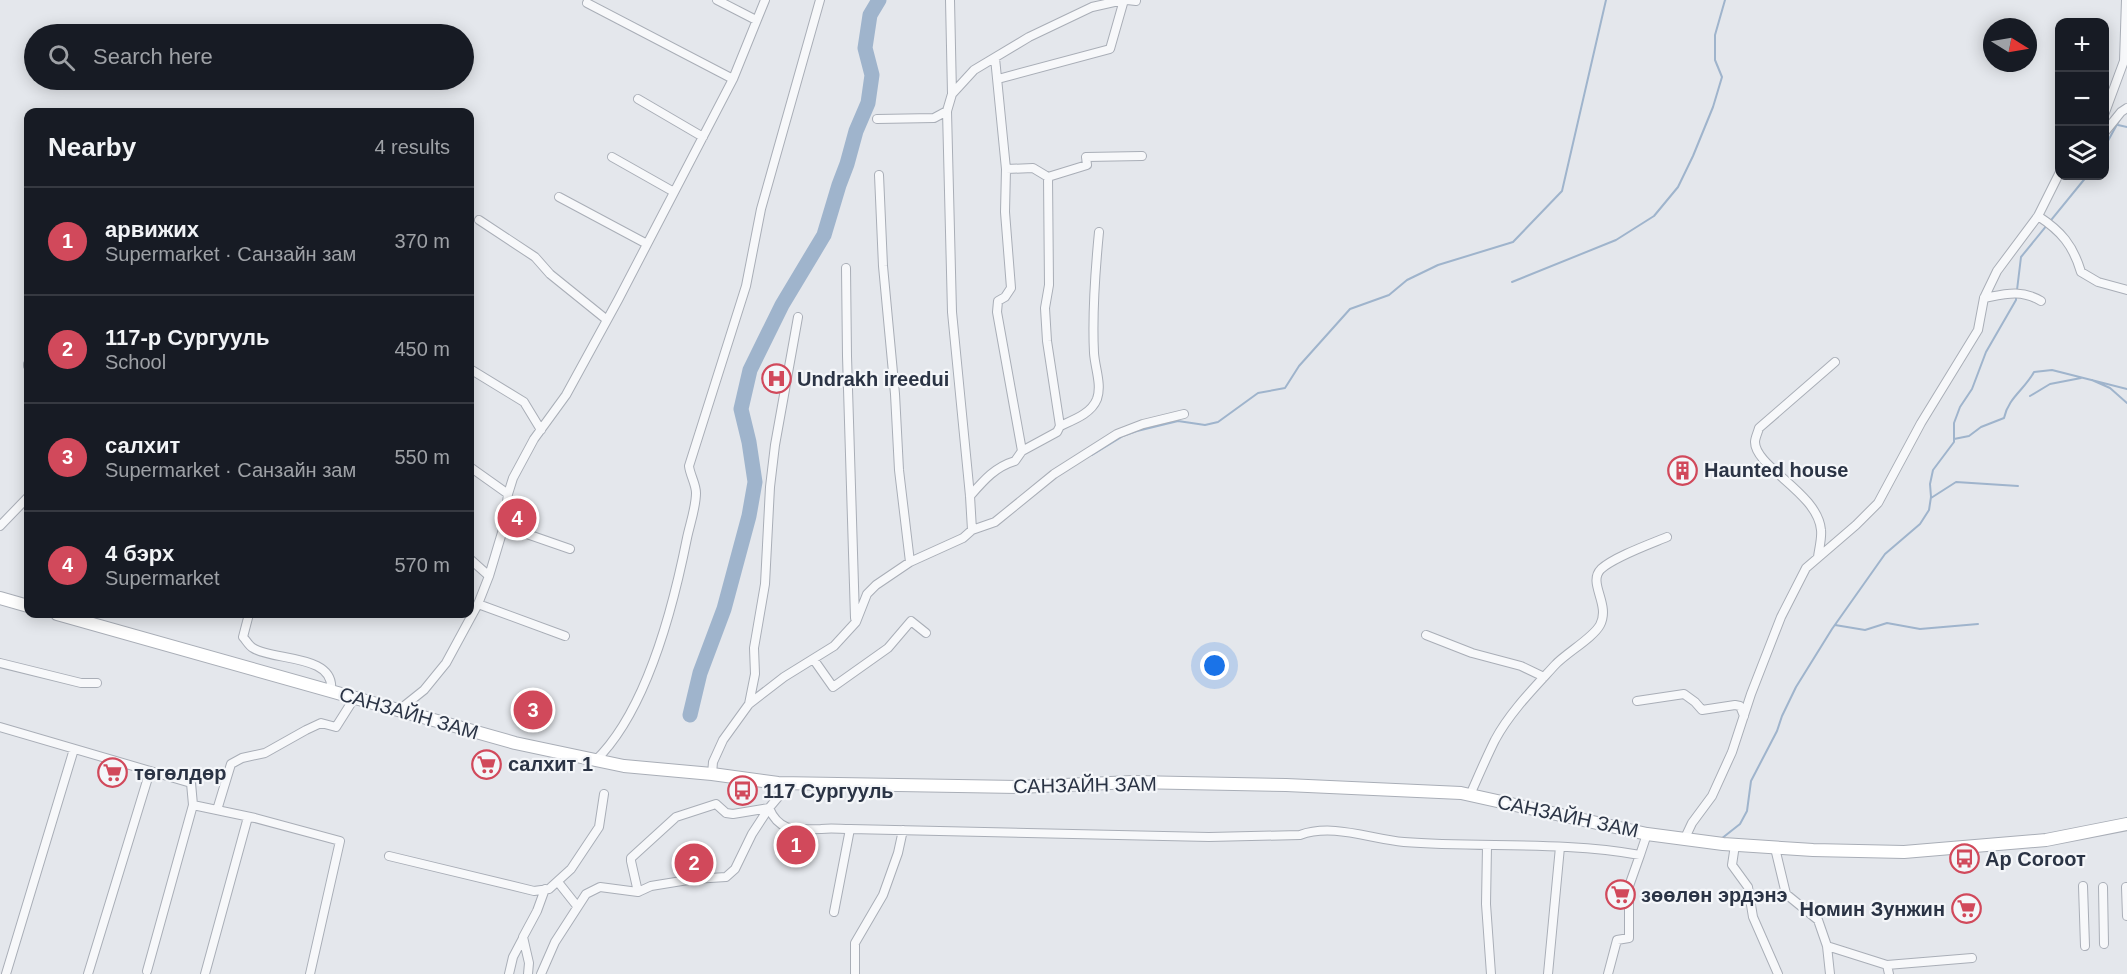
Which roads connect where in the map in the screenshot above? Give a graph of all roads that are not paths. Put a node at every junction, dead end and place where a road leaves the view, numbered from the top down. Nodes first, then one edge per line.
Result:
1 (717, 0) edge
2 (765, 0) edge
3 (820, 0) edge
4 (950, 0) edge
5 (1127, 0) edge
6 (2126, 0) edge
7 (587, 3) dead end
8 (1091, 4) edge
9 (756, 20) junction
10 (995, 58) junction
11 (733, 79) junction
12 (998, 79) junction
13 (952, 94) junction
14 (638, 99) dead end
15 (2109, 102) edge
16 (2127, 108) edge
17 (947, 111) junction
18 (877, 119) dead end
19 (2109, 128) edge
20 (703, 137) junction
21 (612, 156) dead end
22 (1142, 156) dead end
23 (1006, 169) junction
24 (879, 174) dead end
25 (1048, 177) junction
26 (2056, 180) edge
27 (674, 192) junction
28 (559, 197) dead end
29 (2038, 216) junction
30 (479, 220) dead end
31 (1099, 232) dead end
32 (647, 244) junction
33 (846, 268) dead end
34 (2127, 290) edge
35 (1984, 298) junction
36 (2041, 301) dead end
37 (798, 317) dead end
38 (608, 320) junction
39 (1834, 362) dead end
40 (474, 371) edge
41 (1184, 414) dead end
42 (1060, 426) junction
43 (541, 430) junction
44 (1022, 451) junction
45 (474, 470) edge
46 (508, 494) junction
47 (970, 496) junction
48 (24, 501) edge
49 (0, 526) edge
50 (504, 526) junction
51 (972, 530) junction
52 (1667, 537) dead end
53 (570, 549) dead end
54 (1818, 557) junction
55 (910, 562) junction
56 (474, 563) edge
57 (489, 576) junction
58 (0, 598) edge
59 (478, 604) junction
60 (24, 605) edge
61 (474, 611) edge
62 (71, 618) edge
63 (248, 618) edge
64 (470, 618) edge
65 (855, 622) junction
66 (926, 633) dead end
67 (1426, 635) dead end
68 (565, 636) dead end
69 (814, 660) junction
70 (0, 663) edge
71 (1544, 677) junction
72 (97, 683) dead end
73 (331, 690) junction
74 (356, 697) junction
75 (1637, 701) dead end
76 (749, 704) junction
77 (399, 710) junction
78 (1744, 716) junction
79 (0, 727) edge
80 (74, 749) junction
81 (595, 761) junction
82 (150, 771) junction
83 (712, 774) junction
84 (790, 783) junction
85 (603, 794) dead end
86 (1470, 795) junction
87 (193, 805) junction
88 (769, 808) junction
89 (217, 810) junction
90 (248, 817) junction
91 (2127, 824) edge
92 (850, 829) junction
93 (903, 830) junction
94 (1647, 834) junction
95 (1684, 840) junction
96 (1735, 845) junction
97 (1487, 846) junction
98 (1560, 847) junction
99 (1775, 848) junction
100 (1640, 855) junction
101 (389, 856) dead end
102 (558, 882) junction
103 (2083, 886) dead end
104 (2103, 887) dead end
105 (2126, 887) edge
106 (545, 889) junction
107 (638, 892) junction
108 (577, 906) junction
109 (834, 912) dead end
110 (2127, 916) edge
111 (523, 937) junction
112 (2104, 944) dead end
113 (1827, 946) junction
114 (2085, 946) dead end
115 (1972, 958) dead end
116 (1888, 970) edge
117 (147, 971) dead end
118 (6, 974) edge
119 (88, 974) edge
120 (205, 974) edge
121 (310, 974) edge
122 (509, 974) edge
123 (528, 974) edge
124 (541, 974) edge
125 (855, 974) edge
126 (1491, 974) edge
127 (1548, 974) edge
128 (1608, 974) edge
129 (1778, 974) edge
130 (1830, 974) edge

1 - 9 street
2 - 9 street
3 - 81 street
4 - 13 street
5 - 8 street
5 - 12 street
6 - 15 street
7 - 11 street
8 - 10 street
9 - 11 street
10 - 12 street
10 - 13 street
11 - 20 street
12 - 23 street
13 - 17 street
14 - 20 street
16 - 19 street
17 - 18 street
17 - 47 street
20 - 27 street
21 - 27 street
22 - 25 street
23 - 25 street
23 - 44 street
24 - 55 street
25 - 42 street
26 - 29 street
27 - 32 street
28 - 32 street
29 - 34 street
29 - 35 street
30 - 38 street
31 - 42 street
32 - 38 street
33 - 65 street
35 - 36 street
35 - 54 street
37 - 76 street
38 - 43 street
39 - 54 street
40 - 43 street
41 - 51 street
42 - 44 street
43 - 46 street
44 - 47 street
45 - 46 street
46 - 50 street
47 - 51 street
48 - 49 street
50 - 53 street
50 - 57 street
51 - 55 street
52 - 71 street
54 - 78 street
55 - 65 street
56 - 57 street
57 - 59 street
58 - 60 main road
59 - 61 street
59 - 68 street
62 - 73 main road, САНЗАЙН ЗАМ
63 - 73 street
64 - 77 street
65 - 69 street
66 - 69 street
67 - 71 street
69 - 76 street
70 - 72 street
71 - 86 street
73 - 74 main road, САНЗАЙН ЗАМ
74 - 77 main road, САНЗАЙН ЗАМ
74 - 89 street
75 - 78 street
76 - 83 street
77 - 81 main road, САНЗАЙН ЗАМ
78 - 95 street
79 - 80 street
80 - 82 street
80 - 118 street
81 - 83 main road, САНЗАЙН ЗАМ
82 - 87 street
82 - 119 street
83 - 84 main road, САНЗАЙН ЗАМ
84 - 86 main road, САНЗАЙН ЗАМ
84 - 88 street
85 - 102 street
86 - 94 main road, САНЗАЙН ЗАМ
87 - 89 street
87 - 117 street
88 - 92 street
88 - 107 street
88 - 107 street
89 - 90 street
90 - 120 street
90 - 121 street
91 - 99 main road, САНЗАЙН ЗАМ
92 - 93 street
92 - 109 street
93 - 97 street
93 - 125 street
94 - 95 main road, САНЗАЙН ЗАМ
94 - 100 street
95 - 96 main road, САНЗАЙН ЗАМ
96 - 99 main road, САНЗАЙН ЗАМ
96 - 129 street
97 - 98 street
97 - 126 street
98 - 100 street
98 - 127 street
99 - 113 street
100 - 128 street
101 - 106 street
102 - 106 street
102 - 108 street
103 - 114 street
104 - 112 street
105 - 110 street
106 - 111 street
107 - 108 street
108 - 124 street
111 - 122 street
111 - 123 street
113 - 116 street
113 - 130 street
115 - 116 street

